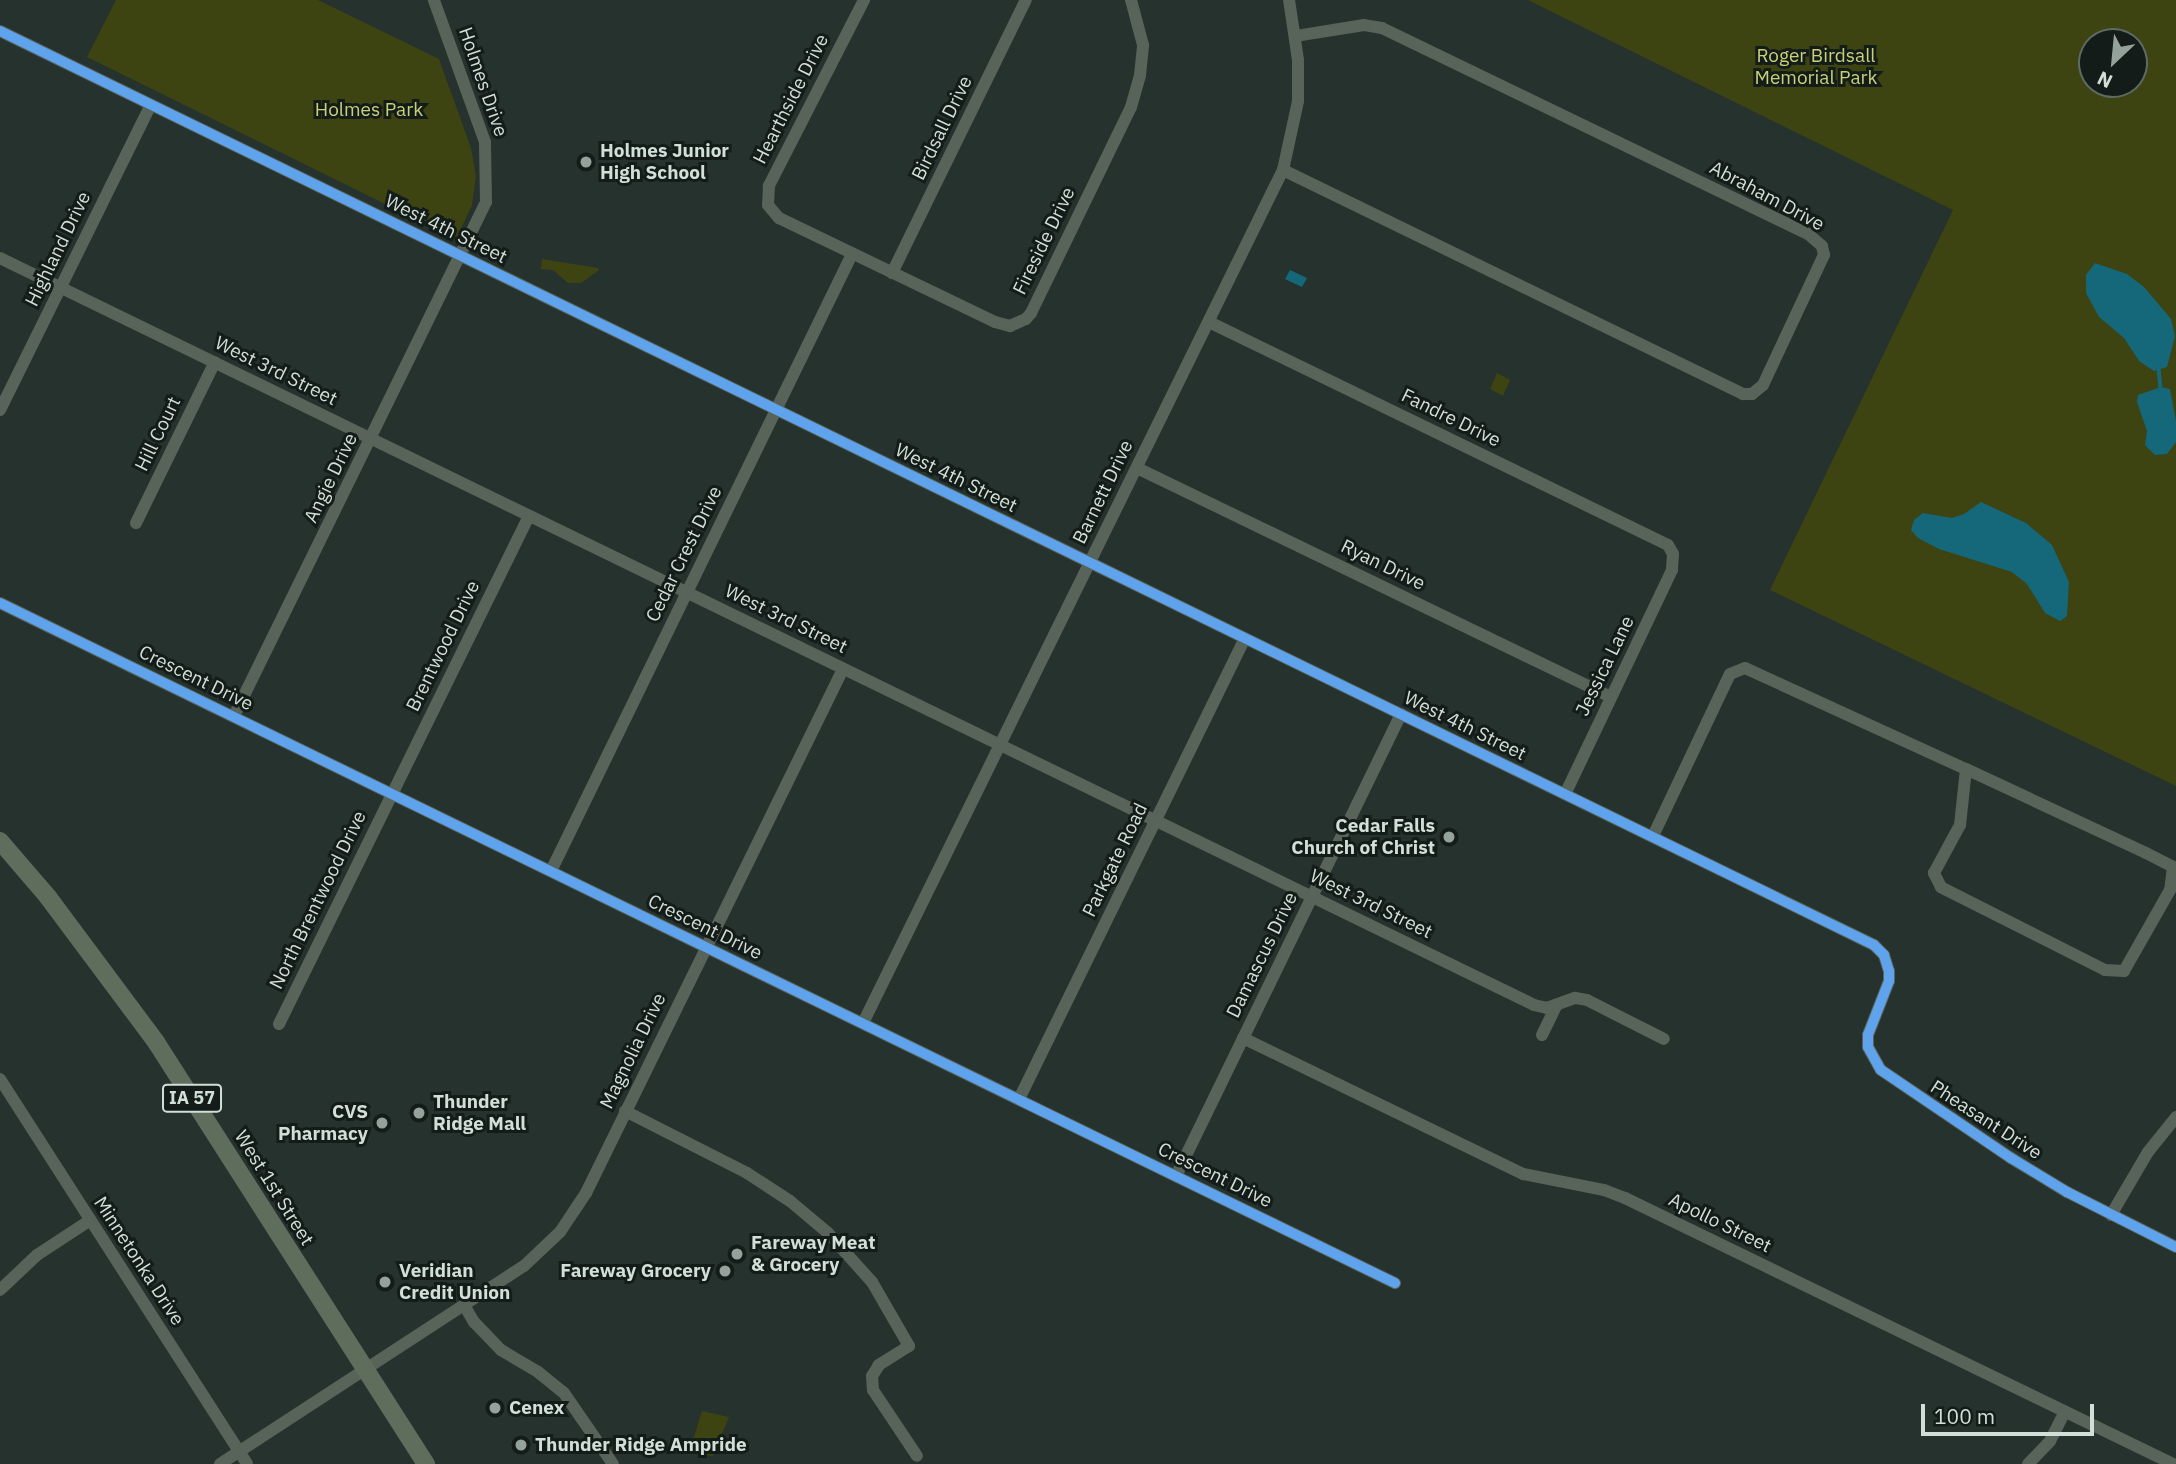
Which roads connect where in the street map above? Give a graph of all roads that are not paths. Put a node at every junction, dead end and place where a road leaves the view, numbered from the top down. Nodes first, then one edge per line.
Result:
1 (434, 0) edge
2 (864, 0) edge
3 (1026, 0) edge
4 (1131, 0) edge
5 (1289, 0) edge
6 (0, 31) edge
7 (1295, 36) junction
8 (151, 105) junction
9 (1283, 170) junction
10 (852, 254) junction
11 (462, 256) junction
12 (0, 258) edge
13 (892, 273) junction
14 (60, 287) junction
15 (1209, 322) junction
16 (215, 362) junction
17 (777, 409) junction
18 (0, 410) edge
19 (371, 439) junction
20 (1137, 468) junction
21 (529, 516) junction
22 (136, 523) dead end
23 (1673, 554) joint
24 (1090, 563) junction
25 (687, 593) junction
26 (0, 603) edge
27 (1245, 638) junction
28 (843, 668) junction
29 (1611, 697) junction
30 (1401, 714) junction
31 (234, 716) junction
32 (1000, 745) junction
33 (1966, 769) junction
34 (392, 794) junction
35 (1564, 794) junction
36 (1156, 821) junction
37 (1653, 836) junction
38 (0, 841) edge
39 (551, 871) junction
40 (1312, 897) junction
41 (705, 946) junction
42 (1889, 964) joint
43 (1557, 1004) junction
44 (863, 1023) junction
45 (279, 1024) dead end
46 (1542, 1035) dead end
47 (1243, 1038) junction
48 (1664, 1039) dead end
49 (0, 1079) edge
50 (1019, 1100) junction
51 (625, 1111) junction
52 (2176, 1117) edge
53 (1176, 1176) junction
54 (2111, 1215) junction
55 (89, 1221) junction
56 (2176, 1247) edge
57 (1395, 1283) dead end
58 (0, 1290) edge
59 (464, 1306) junction
60 (365, 1369) junction
61 (2065, 1412) junction
62 (239, 1452) junction
63 (917, 1456) dead end
64 (220, 1464) edge
65 (247, 1464) edge
66 (426, 1464) edge
67 (613, 1464) edge
68 (2028, 1464) edge
69 (2173, 1464) edge

1 - 11 street, Holmes Drive
2 - 10 street, Hearthside Drive
3 - 13 street, Birdsall Drive
4 - 13 street, Fireside Drive
5 - 7 street, Barnett Drive
6 - 8 street, West 4th Street
7 - 9 street, Barnett Drive
7 - 9 street, Abraham Drive
8 - 11 street, West 4th Street
8 - 14 street, Highland Drive
9 - 15 street, Barnett Drive
10 - 13 street, Fireside Drive
10 - 17 street, Cedar Crest Drive
11 - 17 street, West 4th Street
11 - 19 street, Angie Drive
12 - 14 street, West 3rd Street
14 - 16 street, West 3rd Street
14 - 18 street, Highland Drive
15 - 20 street, Barnett Drive
15 - 23 street, Fandre Drive
16 - 19 street, West 3rd Street
16 - 22 street, Hill Court
17 - 24 street, West 4th Street
17 - 25 street, Cedar Crest Drive
19 - 21 street, West 3rd Street
19 - 31 street, Angie Drive
20 - 24 street, Barnett Drive
20 - 29 street, Ryan Drive
21 - 25 street, West 3rd Street
21 - 34 street, Brentwood Drive
23 - 29 street, Jessica Lane
24 - 27 street, West 4th Street
24 - 32 street, Barnett Drive
25 - 28 street, West 3rd Street
25 - 39 street, Cedar Crest Drive
26 - 31 street, Crescent Drive
27 - 30 street, West 4th Street
27 - 36 street, Parkgate Road
28 - 32 street, West 3rd Street
28 - 41 street, Magnolia Drive
29 - 35 street, Jessica Lane
30 - 35 street, West 4th Street
30 - 40 street, Damascus Drive
31 - 34 street, Crescent Drive
32 - 36 street, West 3rd Street
32 - 44 street, Barnett Drive
33 - 33 street
33 - 37 street
34 - 39 street, Crescent Drive
34 - 45 street, North Brentwood Drive
35 - 37 street, West 4th Street
36 - 40 street, West 3rd Street
36 - 50 street, Parkgate Road
37 - 42 street, West 4th Street
38 - 60 main road, West 1st Street / IA 57
39 - 41 street, Crescent Drive
40 - 43 street, West 3rd Street
40 - 47 street, Damascus Drive
41 - 44 street, Crescent Drive
41 - 51 street, Magnolia Drive
42 - 54 street, Pheasant Drive
43 - 46 street
43 - 48 street, West 3rd Street
44 - 50 street, Crescent Drive
47 - 53 street, Damascus Drive
47 - 61 street, Apollo Street
49 - 55 street, Minnetonka Drive
50 - 53 street, Crescent Drive
51 - 59 street, Magnolia Drive
51 - 63 street
52 - 54 street
53 - 57 street, Crescent Drive
54 - 56 street, Pheasant Drive
55 - 58 street
55 - 62 street, Minnetonka Drive
59 - 60 street, Magnolia Drive
59 - 67 street
60 - 62 street, Magnolia Drive
60 - 66 main road, West 1st Street / IA 57
61 - 68 street
61 - 69 street, Apollo Street
62 - 64 street, Magnolia Drive
62 - 65 street, Minnetonka Drive

